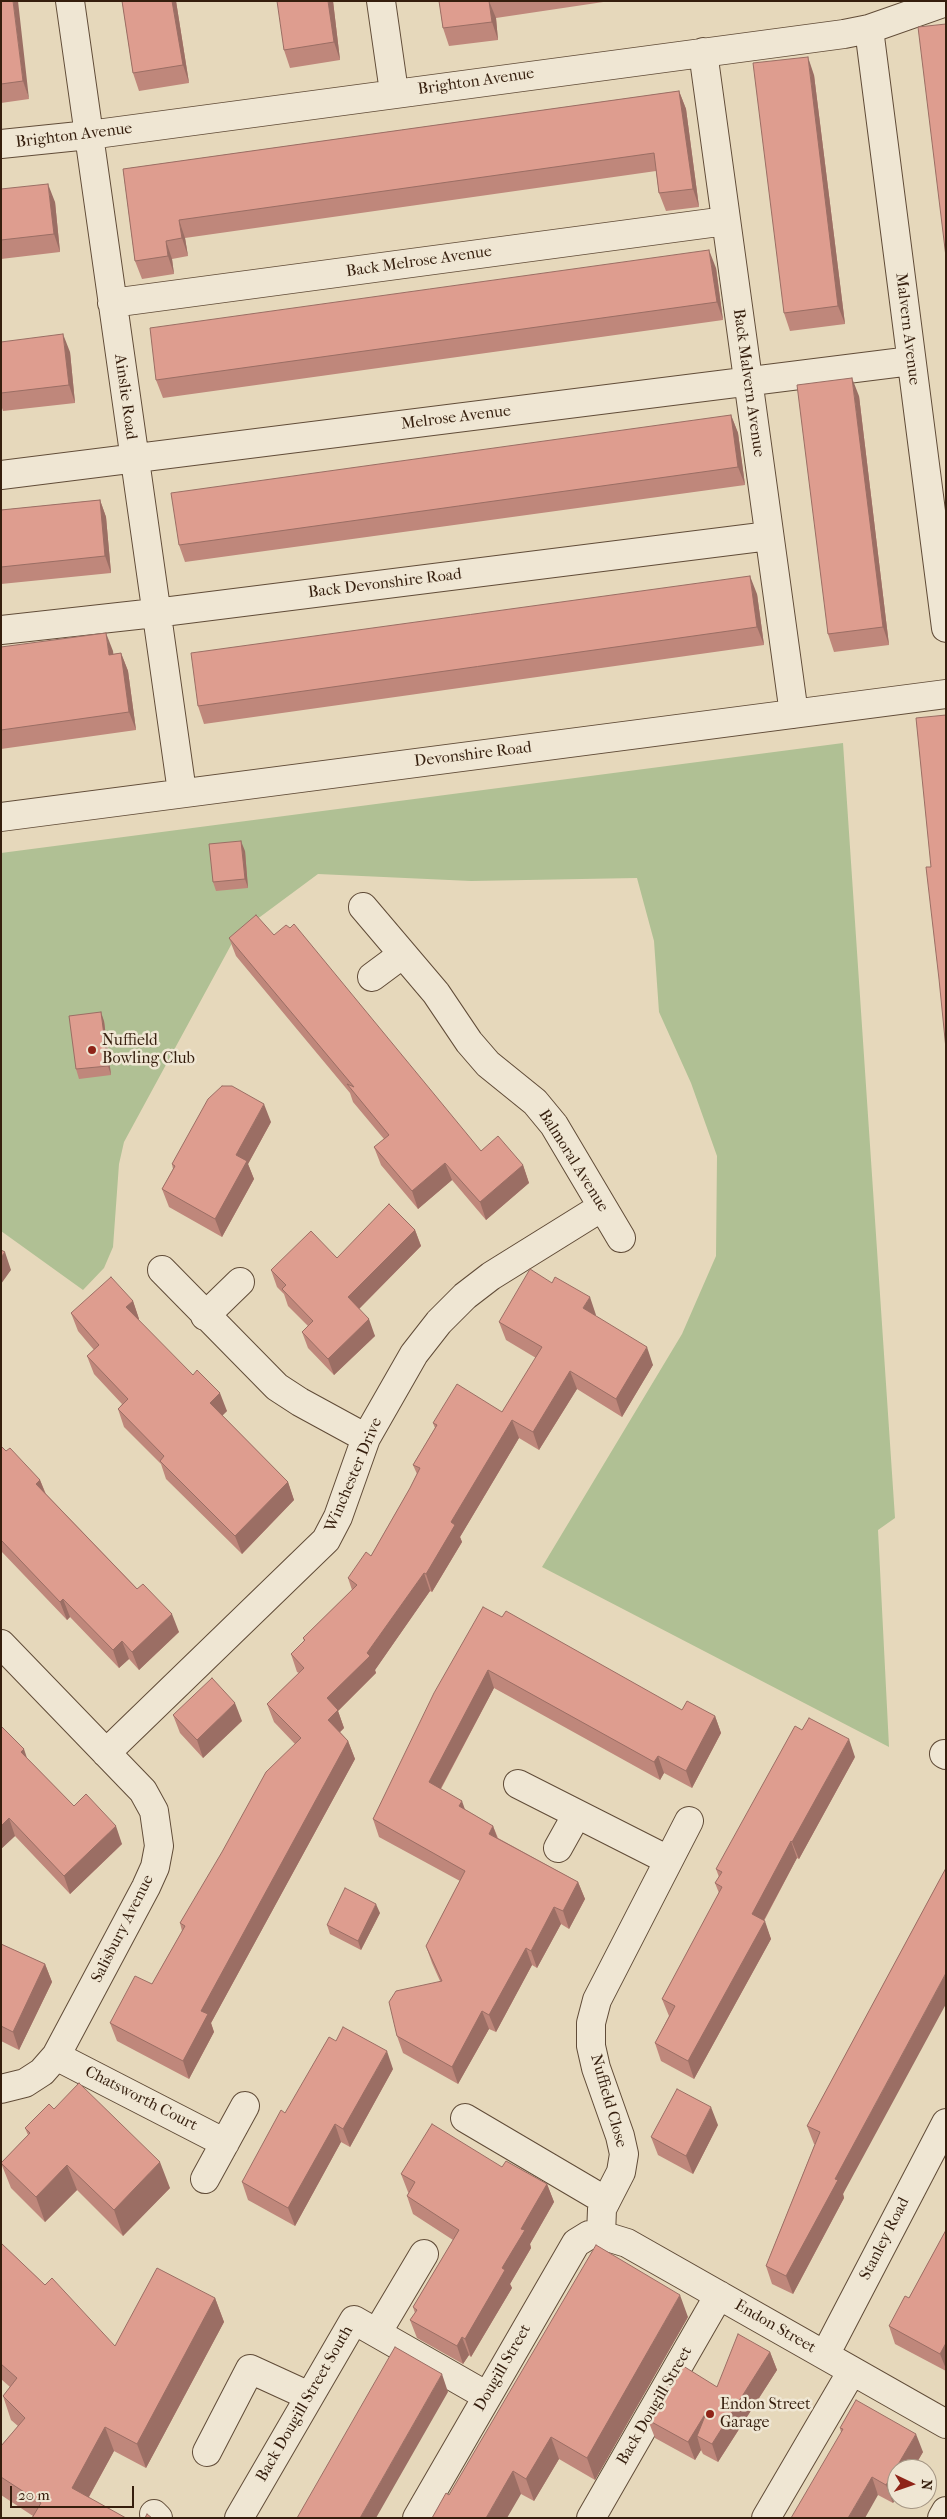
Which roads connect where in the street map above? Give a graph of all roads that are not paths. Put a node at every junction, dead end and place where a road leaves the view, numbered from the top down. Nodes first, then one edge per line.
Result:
1 (70, 1) edge
2 (382, 1) edge
3 (946, 2) edge
4 (869, 29) junction
5 (703, 52) junction
6 (394, 92) junction
7 (89, 135) junction
8 (1, 144) edge
9 (726, 221) junction
10 (112, 303) junction
11 (911, 361) junction
12 (748, 381) junction
13 (134, 460) junction
14 (1, 475) edge
15 (769, 536) junction
16 (155, 614) junction
17 (946, 628) edge
18 (1, 630) edge
19 (946, 694) edge
20 (794, 714) junction
21 (182, 792) junction
22 (1, 817) edge
23 (363, 907) dead end
24 (403, 954) junction
25 (372, 978) dead end
26 (602, 1206) junction
27 (621, 1238) dead end
28 (162, 1270) dead end
29 (240, 1282) dead end
30 (205, 1316) junction
31 (366, 1438) junction
32 (1, 1644) edge
33 (106, 1753) junction
34 (518, 1784) dead end
35 (577, 1814) junction
36 (689, 1821) dead end
37 (558, 1848) dead end
38 (668, 1860) junction
39 (56, 2056) junction
40 (1, 2089) edge
41 (245, 2106) dead end
42 (465, 2118) dead end
43 (946, 2123) edge
44 (225, 2143) junction
45 (205, 2179) dead end
46 (606, 2201) junction
47 (602, 2235) junction
48 (424, 2254) dead end
49 (720, 2295) junction
50 (378, 2333) junction
51 (825, 2355) junction
52 (852, 2371) junction
53 (310, 2396) junction
54 (487, 2396) junction
55 (946, 2424) edge
56 (207, 2452) dead end
57 (946, 2510) edge
58 (239, 2518) edge
59 (417, 2518) edge
60 (591, 2518) edge
61 (766, 2518) edge
62 (942, 2518) edge

1 - 7 street, Ainslie Road
2 - 6 street
3 - 4 street, Brighton Avenue
4 - 5 street, Brighton Avenue
4 - 11 street, Malvern Avenue
5 - 6 street, Brighton Avenue
5 - 9 street, Back Malvern Avenue
6 - 7 street, Brighton Avenue
7 - 8 street, Brighton Avenue
7 - 10 street, Ainslie Road
9 - 10 street, Back Melrose Avenue
9 - 12 street, Back Malvern Avenue
10 - 13 street, Ainslie Road
11 - 12 street, Melrose Avenue
11 - 17 street, Malvern Avenue
12 - 13 street, Melrose Avenue
12 - 15 street, Back Malvern Avenue
13 - 14 street, Melrose Avenue
13 - 16 street, Ainslie Road
15 - 16 street, Back Devonshire Road
15 - 20 street, Back Malvern Avenue
16 - 18 street, Back Devonshire Road
16 - 21 street, Ainslie Road
19 - 20 street, Devonshire Road
20 - 21 street, Devonshire Road
21 - 22 street, Devonshire Road
23 - 24 street, Balmoral Avenue
24 - 25 street
24 - 26 street, Balmoral Avenue
26 - 27 street, Balmoral Avenue
26 - 31 street, Winchester Drive
28 - 30 street
29 - 30 street
30 - 31 street
31 - 33 street, Winchester Drive
32 - 33 street, Salisbury Avenue
33 - 39 street, Salisbury Avenue
34 - 35 street
35 - 37 street
35 - 38 street
36 - 38 street, Nuffield Close
38 - 46 street, Nuffield Close
39 - 40 street, Salisbury Avenue
39 - 44 street, Chatsworth Court
41 - 44 street
42 - 46 street
43 - 51 street, Stanley Road
44 - 45 street
46 - 47 street, Nuffield Close
47 - 49 street, Endon Street
47 - 54 street, Dougill Street
48 - 50 street
49 - 51 street, Endon Street
49 - 60 street, Back Dougill Street
50 - 53 street, Back Dougill Street South
50 - 54 street, Back Dougill Street South
51 - 52 street, Endon Street
52 - 55 street, Endon Street
52 - 61 street
53 - 56 street
53 - 58 street, Back Dougill Street South
54 - 59 street, Dougill Street
57 - 62 street

